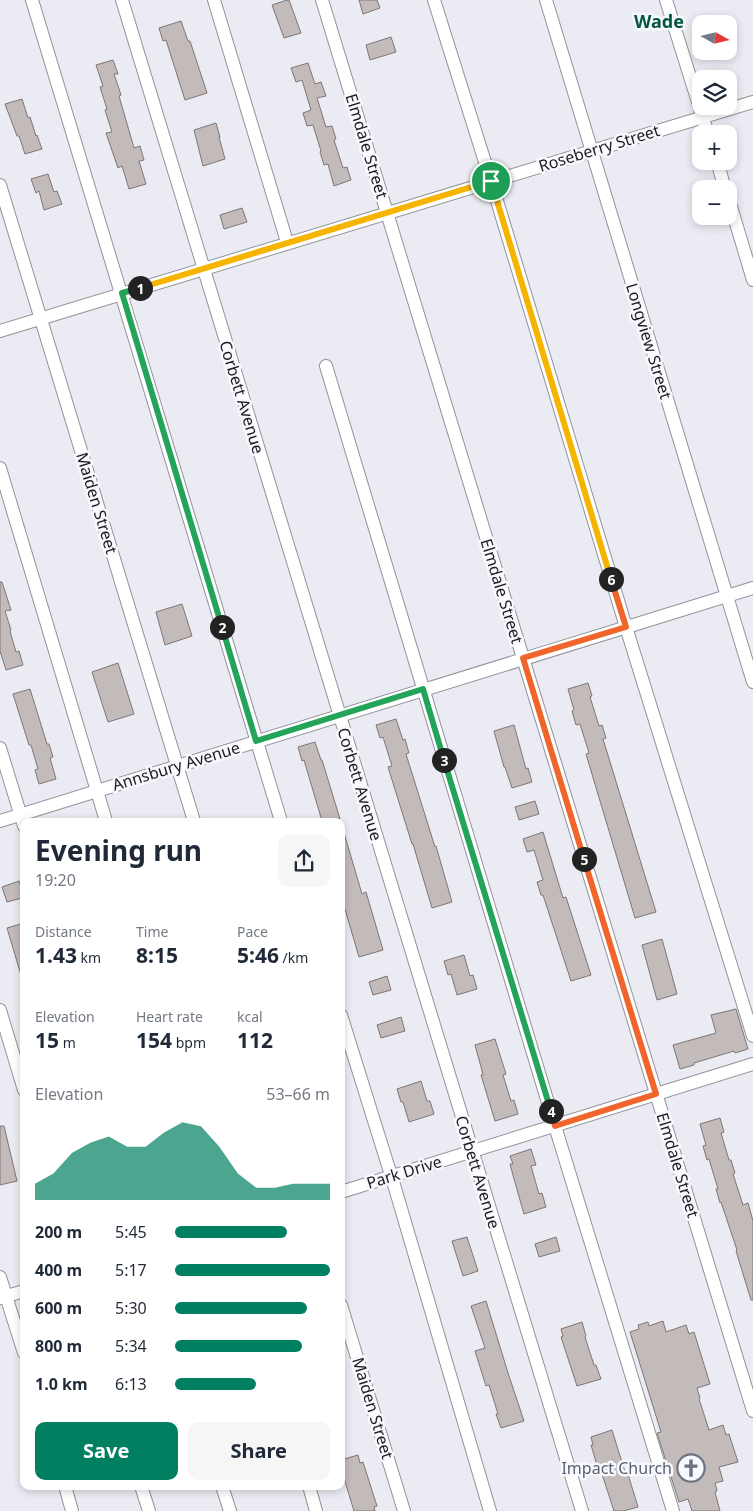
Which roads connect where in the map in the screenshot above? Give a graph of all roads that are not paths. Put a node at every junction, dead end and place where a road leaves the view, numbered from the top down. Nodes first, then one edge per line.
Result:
1 (32, 0) edge
2 (122, 0) edge
3 (214, 0) edge
4 (322, 0) edge
5 (434, 0) edge
6 (546, 0) edge
7 (666, 0) edge
8 (753, 102) edge
9 (703, 116) junction
10 (706, 125) edge
11 (591, 150) junction
12 (491, 181) junction
13 (0, 185) edge
14 (387, 212) junction
15 (736, 225) edge
16 (287, 242) junction
17 (204, 268) junction
18 (753, 280) edge
19 (122, 293) junction
20 (40, 318) junction
21 (0, 330) edge
22 (326, 366) dead end
23 (0, 468) edge
24 (753, 588) edge
25 (727, 596) junction
26 (626, 627) junction
27 (523, 658) junction
28 (753, 682) edge
29 (423, 689) junction
30 (338, 715) junction
31 (256, 741) junction
32 (0, 748) edge
33 (177, 765) junction
34 (96, 790) junction
35 (21, 818) edge
36 (27, 818) edge
37 (105, 818) edge
38 (193, 818) edge
39 (280, 818) edge
40 (20, 820) edge
41 (0, 821) edge
42 (0, 1010) edge
43 (345, 1028) edge
44 (753, 1036) edge
45 (753, 1064) edge
46 (20, 1077) edge
47 (656, 1094) junction
48 (555, 1126) junction
49 (472, 1151) junction
50 (391, 1176) junction
51 (345, 1191) edge
52 (0, 1276) edge
53 (20, 1291) edge
54 (3, 1297) edge
55 (345, 1318) edge
56 (20, 1342) edge
57 (753, 1412) edge
58 (66, 1490) edge
59 (143, 1490) edge
60 (223, 1490) edge
61 (310, 1490) edge
62 (72, 1511) edge
63 (149, 1511) edge
64 (230, 1511) edge
65 (316, 1511) edge
66 (404, 1511) edge
67 (490, 1511) edge
68 (582, 1511) edge
69 (673, 1511) edge

1 - 19 street
2 - 17 street, Corbett Avenue
3 - 16 street
4 - 14 street, Elmdale Street
5 - 12 street
6 - 11 street, Longview Street
7 - 9 street
8 - 9 street, Roseberry Street
9 - 10 street
9 - 11 street, Roseberry Street
11 - 12 street, Roseberry Street
11 - 25 street, Longview Street
12 - 14 street, Roseberry Street
12 - 26 street
13 - 20 street, Maiden Street
14 - 16 street, Roseberry Street
14 - 27 street, Elmdale Street
15 - 18 street
16 - 17 street, Roseberry Street
17 - 19 street, Roseberry Street
17 - 30 street, Corbett Avenue
19 - 20 street, Roseberry Street
19 - 31 street
20 - 21 street, Roseberry Street
20 - 33 street, Maiden Street
22 - 29 street
23 - 34 street
24 - 25 street, Annsbury Avenue
25 - 26 street, Annsbury Avenue
25 - 28 street, Longview Street
26 - 27 street, Annsbury Avenue
26 - 44 street
27 - 29 street, Annsbury Avenue
27 - 47 street, Elmdale Street
29 - 30 street, Annsbury Avenue
29 - 48 street
30 - 31 street, Annsbury Avenue
30 - 49 street, Corbett Avenue
31 - 33 street, Annsbury Avenue
31 - 39 street
32 - 35 street
33 - 34 street, Annsbury Avenue
33 - 38 street, Maiden Street
34 - 36 street, Annsbury Avenue
34 - 37 street
40 - 41 street, Annsbury Avenue
42 - 46 street
43 - 50 street
45 - 47 street, Park Drive
47 - 48 street, Park Drive
47 - 57 street, Elmdale Street
48 - 49 street, Park Drive
48 - 69 street
49 - 50 street, Park Drive
49 - 68 street, Corbett Avenue
50 - 51 street, Park Drive
50 - 67 street
52 - 54 street
53 - 54 street
54 - 56 street
55 - 66 street, Maiden Street
58 - 62 street
59 - 63 street
60 - 64 street
61 - 65 street

